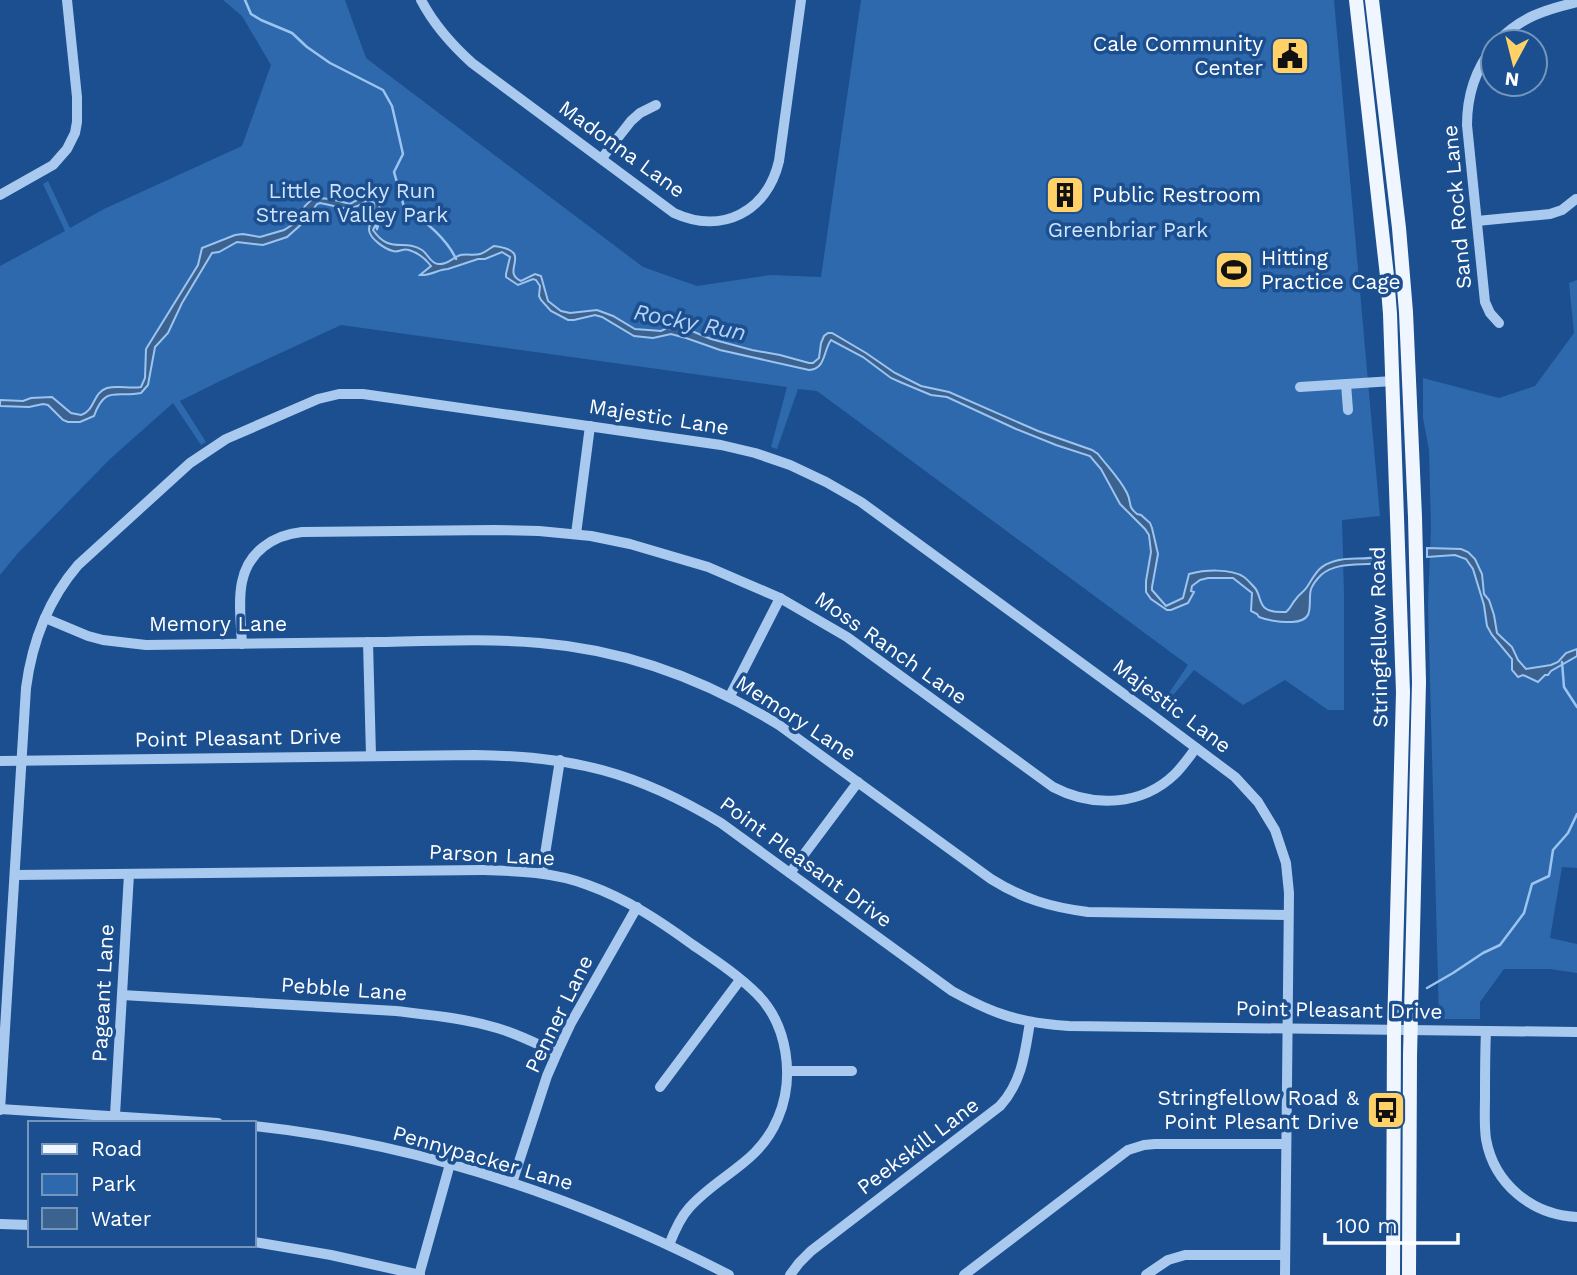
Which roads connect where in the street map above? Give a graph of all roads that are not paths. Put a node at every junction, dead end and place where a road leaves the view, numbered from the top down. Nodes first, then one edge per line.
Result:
1 (67, 0) edge
2 (421, 0) edge
3 (795, 0) edge
4 (800, 0) edge
5 (1356, 0) edge
6 (1372, 0) edge
7 (1576, 4) edge
8 (1512, 28) edge
9 (1479, 70) edge
10 (656, 105) dead end
11 (602, 159) junction
12 (0, 195) edge
13 (1576, 199) edge
14 (1477, 221) junction
15 (1499, 323) dead end
16 (1393, 381) junction
17 (1346, 384) junction
18 (1300, 387) dead end
19 (1348, 410) dead end
20 (590, 426) junction
21 (576, 534) junction
22 (780, 598) junction
23 (45, 618) junction
24 (368, 642) junction
25 (242, 644) junction
26 (730, 696) junction
27 (1196, 748) junction
28 (370, 756) junction
29 (22, 760) junction
30 (560, 760) junction
31 (0, 761) edge
32 (858, 782) junction
33 (542, 873) junction
34 (790, 873) junction
35 (129, 874) junction
36 (15, 875) junction
37 (637, 907) junction
38 (1288, 915) junction
39 (740, 980) junction
40 (122, 995) junction
41 (1030, 1023) junction
42 (1288, 1029) junction
43 (1394, 1030) junction
44 (1411, 1031) junction
45 (1486, 1031) junction
46 (1577, 1032) edge
47 (557, 1053) junction
48 (788, 1071) junction
49 (852, 1071) dead end
50 (660, 1087) dead end
51 (0, 1109) edge
52 (115, 1115) junction
53 (192, 1121) edge
54 (256, 1126) edge
55 (1286, 1144) junction
56 (450, 1164) junction
57 (513, 1183) junction
58 (1577, 1217) edge
59 (0, 1224) edge
60 (28, 1226) edge
61 (256, 1242) edge
62 (669, 1245) junction
63 (1285, 1255) junction
64 (971, 1273) edge
65 (420, 1275) edge
66 (729, 1275) edge
67 (790, 1275) edge
68 (1146, 1275) edge
69 (1285, 1275) edge
70 (1393, 1275) edge
71 (1409, 1275) edge

1 - 12 street
2 - 11 street, Madonna Lane
3 - 4 street
4 - 11 street, Madonna Lane
5 - 16 main road, Stringfellow Road
6 - 44 main road, Stringfellow Road
7 - 8 street
9 - 14 street, Sand Rock Lane
10 - 11 street
13 - 14 street
14 - 15 street, Sand Rock Lane
16 - 17 street
16 - 43 main road, Stringfellow Road
17 - 18 street
17 - 19 street
20 - 21 street
20 - 23 street, Majestic Lane
20 - 27 street, Majestic Lane
21 - 22 street, Moss Ranch Lane
21 - 25 street, Moss Ranch Lane
22 - 26 street
22 - 27 street, Moss Ranch Lane
23 - 25 street, Memory Lane
23 - 29 street, Majestic Lane
24 - 25 street, Memory Lane
24 - 26 street, Memory Lane
24 - 28 street
26 - 32 street, Memory Lane
27 - 38 street, Majestic Lane
28 - 29 street, Point Pleasant Drive
28 - 30 street, Point Pleasant Drive
29 - 31 street, Point Pleasant Drive
29 - 36 street, Majestic Lane
30 - 33 street
30 - 34 street, Point Pleasant Drive
32 - 34 street
32 - 38 street, Memory Lane
33 - 35 street, Parson Lane
33 - 37 street, Parson Lane
34 - 41 street, Point Pleasant Drive
35 - 36 street, Parson Lane
35 - 40 street, Pageant Lane
36 - 51 street, Majestic Lane
37 - 39 street, Parson Lane
37 - 47 street, Penner Lane
38 - 42 street, Majestic Lane
39 - 48 street, Parson Lane
39 - 50 street
40 - 47 street, Pebble Lane
40 - 52 street, Pageant Lane
41 - 42 street, Point Pleasant Drive
41 - 67 street, Peekskill Lane
42 - 43 street, Point Pleasant Drive
42 - 55 street, Majestic Lane
43 - 44 street, Point Pleasant Drive
43 - 70 main road, Stringfellow Road
44 - 45 street, Point Pleasant Drive
44 - 71 main road, Stringfellow Road
45 - 46 street, Point Pleasant Drive
45 - 58 street
47 - 57 street, Penner Lane
48 - 49 street
48 - 62 street, Parson Lane
51 - 52 street
52 - 53 street
54 - 56 street, Pennypacker Lane
55 - 63 street, Majestic Lane
55 - 64 street
56 - 57 street, Pennypacker Lane
56 - 65 street
57 - 62 street, Pennypacker Lane
59 - 60 street
61 - 65 street
62 - 66 street, Pennypacker Lane
63 - 68 street
63 - 69 street, Majestic Lane

